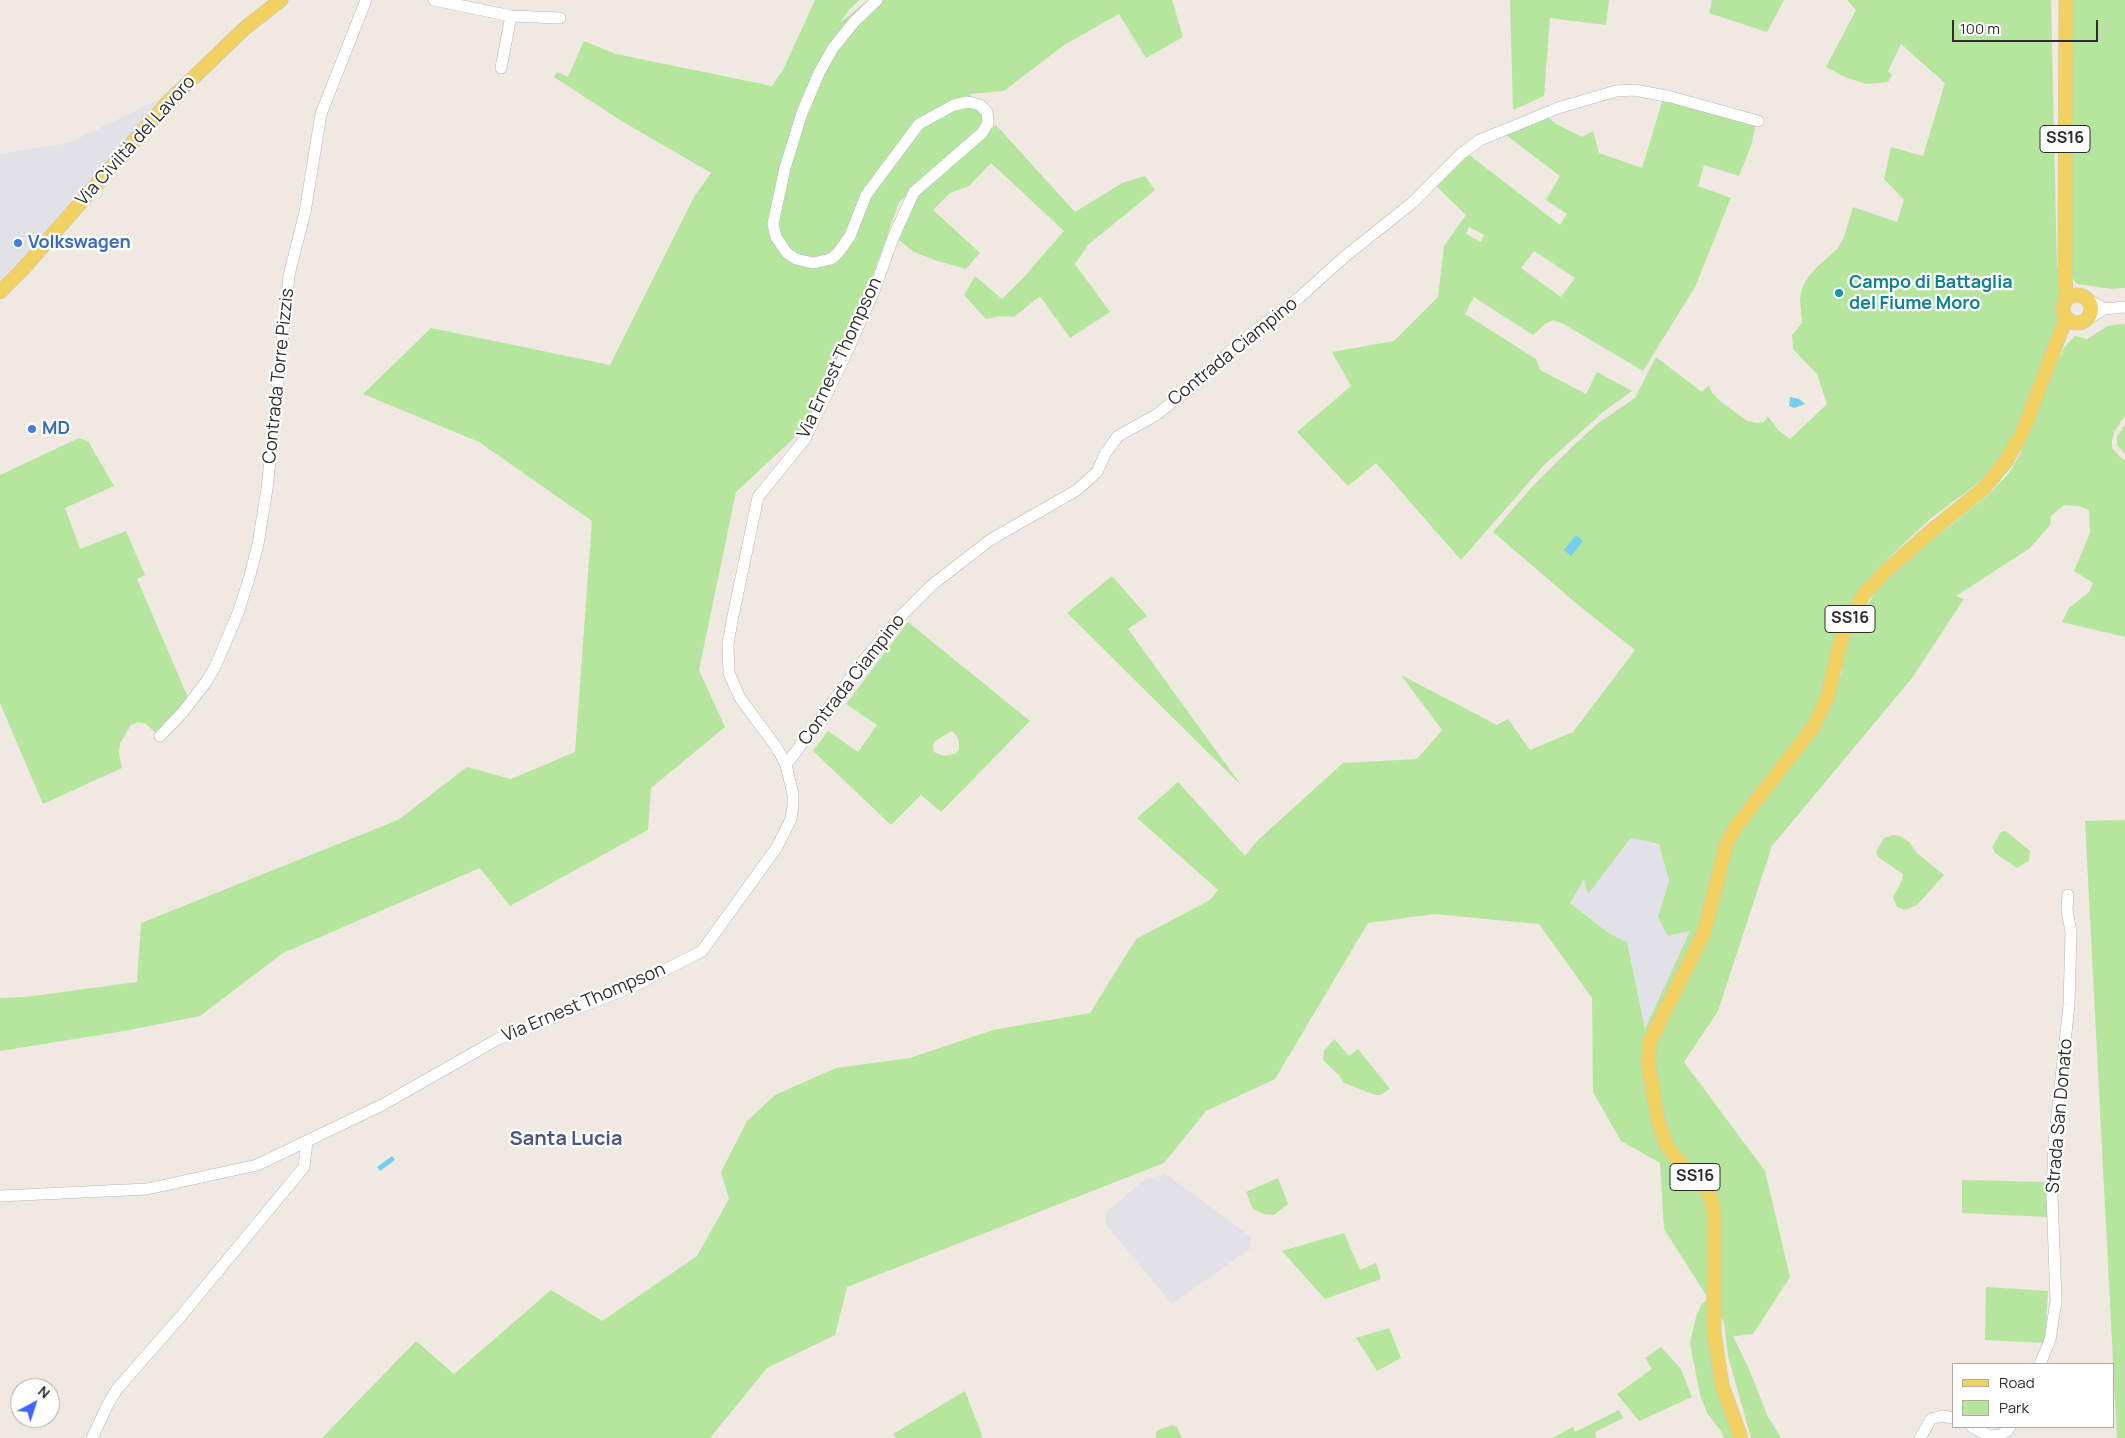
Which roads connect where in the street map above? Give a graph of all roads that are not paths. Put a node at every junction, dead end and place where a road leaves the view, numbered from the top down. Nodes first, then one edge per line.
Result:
1 (281, 0) edge
2 (366, 0) edge
3 (434, 0) edge
4 (877, 0) edge
5 (2066, 0) edge
6 (511, 16) junction
7 (560, 18) dead end
8 (502, 68) dead end
9 (1758, 121) dead end
10 (0, 292) edge
11 (2077, 298) junction
12 (2125, 307) edge
13 (2105, 309) junction
14 (2077, 320) junction
15 (160, 736) dead end
16 (786, 765) junction
17 (2068, 895) dead end
18 (307, 1141) junction
19 (0, 1196) edge
20 (2040, 1363) edge
21 (1952, 1418) edge
22 (1974, 1428) edge
23 (2009, 1428) edge
24 (92, 1438) edge
25 (1741, 1438) edge
26 (1920, 1438) edge

1 - 10 main road, Via Civiltà del Lavoro
2 - 15 street, Contrada Torre Pizzis
3 - 6 street
4 - 16 street, Via Ernest Thompson
5 - 11 main road, SS16
6 - 7 street
6 - 8 street
9 - 16 street, Contrada Ciampino
11 - 13 street
11 - 14 main road, SS16
11 - 14 main road, SS16
12 - 13 street
13 - 14 street
14 - 25 main road, SS16
16 - 18 street, Via Ernest Thompson
17 - 20 street, Strada San Donato
18 - 19 street, Via Ernest Thompson
18 - 24 street
21 - 26 street
22 - 23 street

